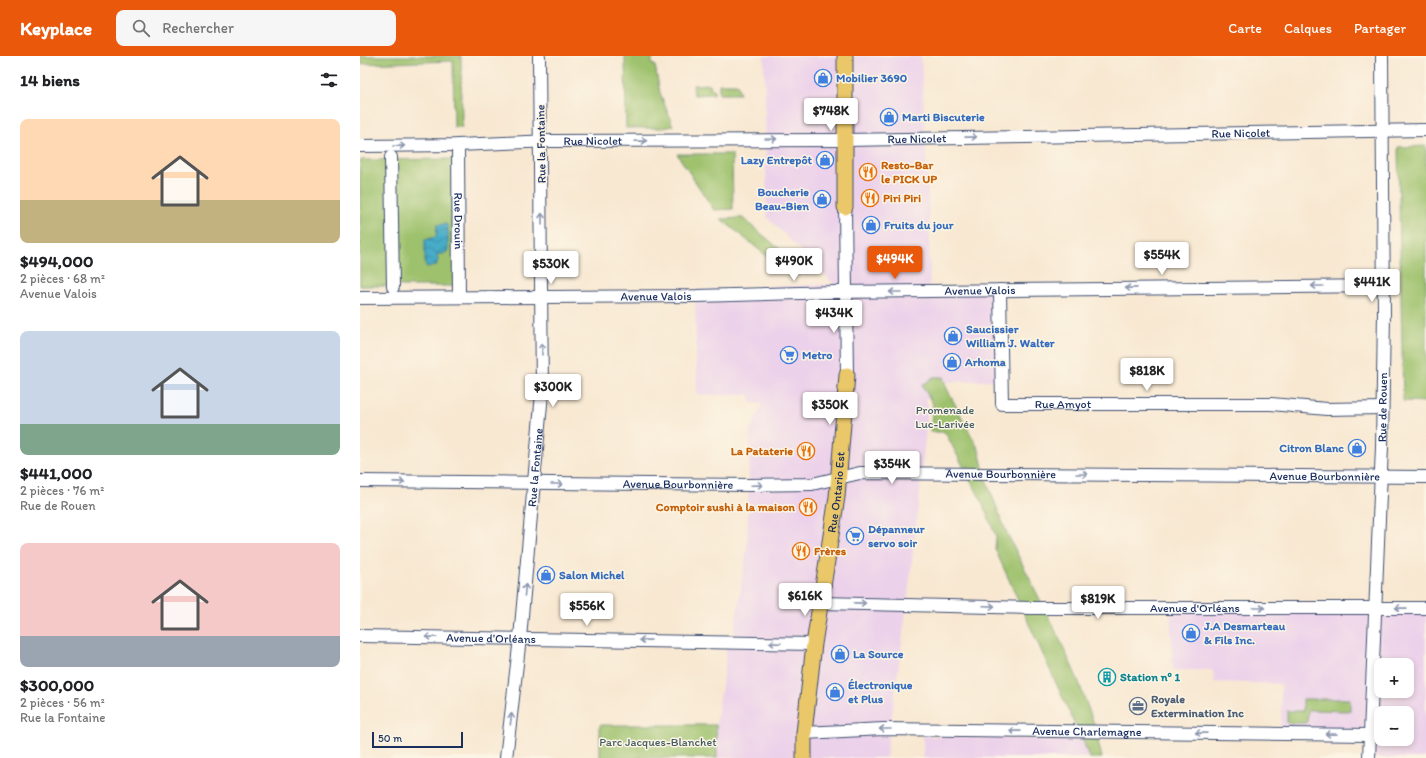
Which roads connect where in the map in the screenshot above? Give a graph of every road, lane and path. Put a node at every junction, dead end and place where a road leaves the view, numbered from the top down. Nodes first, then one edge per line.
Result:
1 (539, 56) edge
2 (845, 56) edge
3 (1382, 56) edge
4 (1426, 130) edge
5 (1382, 131) junction
6 (845, 140) junction
7 (541, 142) junction
8 (458, 145) junction
9 (360, 146) edge
10 (391, 157) dead end
11 (845, 207) joint
12 (1384, 286) junction
13 (393, 287) dead end
14 (1000, 290) junction
15 (845, 292) junction
16 (459, 297) junction
17 (360, 298) edge
18 (543, 298) junction
19 (847, 375) joint
20 (1382, 408) junction
21 (1381, 476) junction
22 (838, 477) junction
23 (1426, 477) edge
24 (360, 481) edge
25 (535, 484) junction
26 (820, 603) junction
27 (1375, 607) junction
28 (1426, 608) edge
29 (360, 636) edge
30 (520, 638) junction
31 (814, 644) junction
32 (804, 733) junction
33 (1370, 735) junction
34 (506, 758) edge
35 (804, 758) edge
36 (1369, 758) edge

1 - 7 street, Rue la Fontaine
2 - 6 main road, Rue Ontario Est
3 - 5 street, Rue de Rouen
4 - 5 street, Rue Nicolet
6 -> 5 street, Rue Nicolet
5 - 12 street, Rue de Rouen
7 -> 6 street, Rue Nicolet
6 - 11 main road, Rue Ontario Est
7 - 8 street, Rue Nicolet
18 -> 7 street, Rue la Fontaine
9 -> 8 street, Rue Nicolet
8 - 16 street, Rue Drouin
10 - 13 street
11 - 15 street, Rue Ontario Est
12 -> 14 street, Avenue Valois
12 - 20 street, Rue de Rouen
14 -> 15 street, Avenue Valois
14 - 20 street, Rue Amyot
15 - 18 street, Avenue Valois
15 - 19 street, Rue Ontario Est
16 - 17 street, Avenue Valois
16 - 18 street, Avenue Valois
25 -> 18 street, Rue la Fontaine
19 - 22 main road, Rue Ontario Est
20 - 21 street, Rue de Rouen
22 -> 21 street, Avenue Bourbonnière
21 - 23 street, Avenue Bourbonnière
21 - 27 street, Rue de Rouen
25 -> 22 street, Avenue Bourbonnière
22 - 26 main road, Rue Ontario Est
24 -> 25 street, Avenue Bourbonnière
30 -> 25 street, Rue la Fontaine
26 -> 27 street, Avenue d'Orléans
26 - 31 main road, Rue Ontario Est
28 -> 27 street, Avenue d'Orléans
27 - 33 street, Rue de Rouen
30 -> 29 street, Avenue d'Orléans
31 -> 30 street, Avenue d'Orléans
34 -> 30 street, Rue la Fontaine
31 - 32 main road, Rue Ontario Est
33 -> 32 street, Avenue Charlemagne
32 - 35 main road, Rue Ontario Est
33 - 36 street, Rue de Rouen

